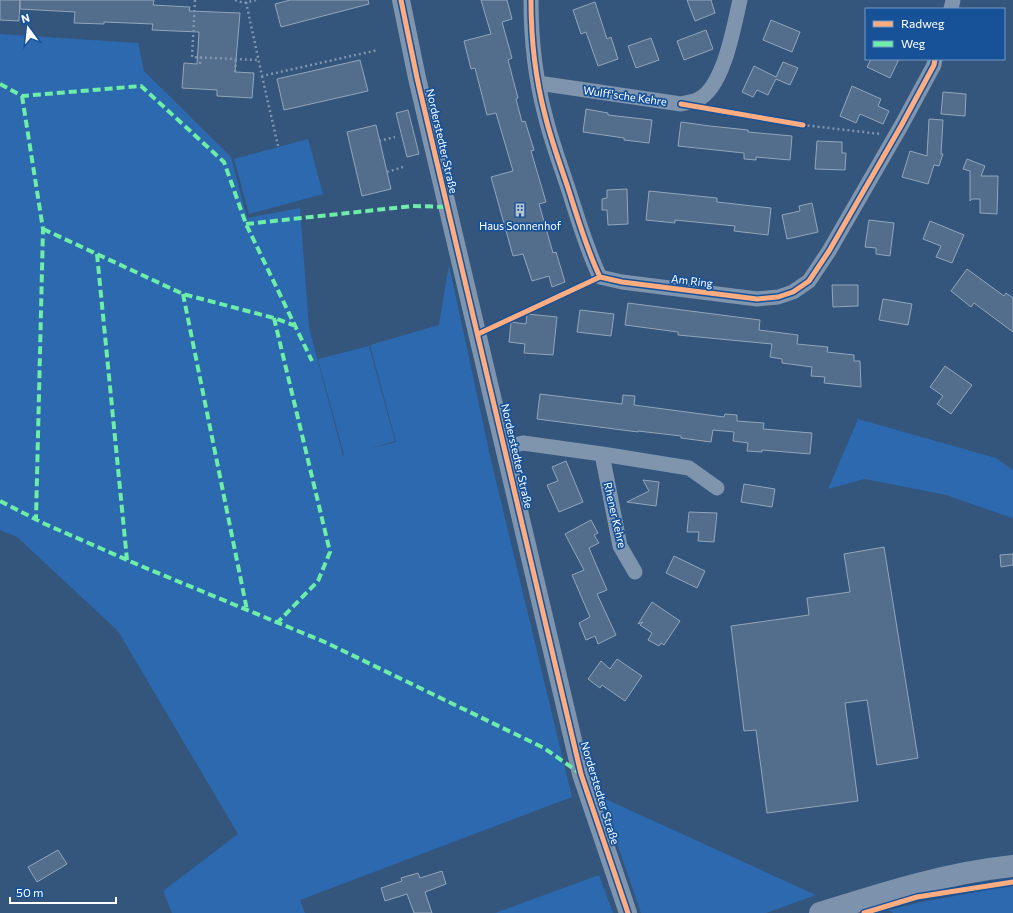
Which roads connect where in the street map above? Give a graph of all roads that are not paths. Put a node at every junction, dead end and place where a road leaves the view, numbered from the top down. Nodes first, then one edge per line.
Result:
1 (401, 0) edge
2 (531, 0) edge
3 (740, 0) edge
4 (934, 60) edge
5 (538, 83) junction
6 (504, 448) junction
7 (602, 454) junction
8 (718, 488) dead end
9 (635, 572) dead end
10 (1013, 866) edge
11 (628, 913) edge
12 (820, 913) edge

1 - 6 street, Norderstedter Straße
2 - 5 street, Am Ring
3 - 5 street, Wulff'sche Kehre
4 - 5 street, Am Ring
6 - 7 street
6 - 11 street, Norderstedter Straße
7 - 8 street
7 - 9 street, Rhener Kehre
10 - 12 main road

